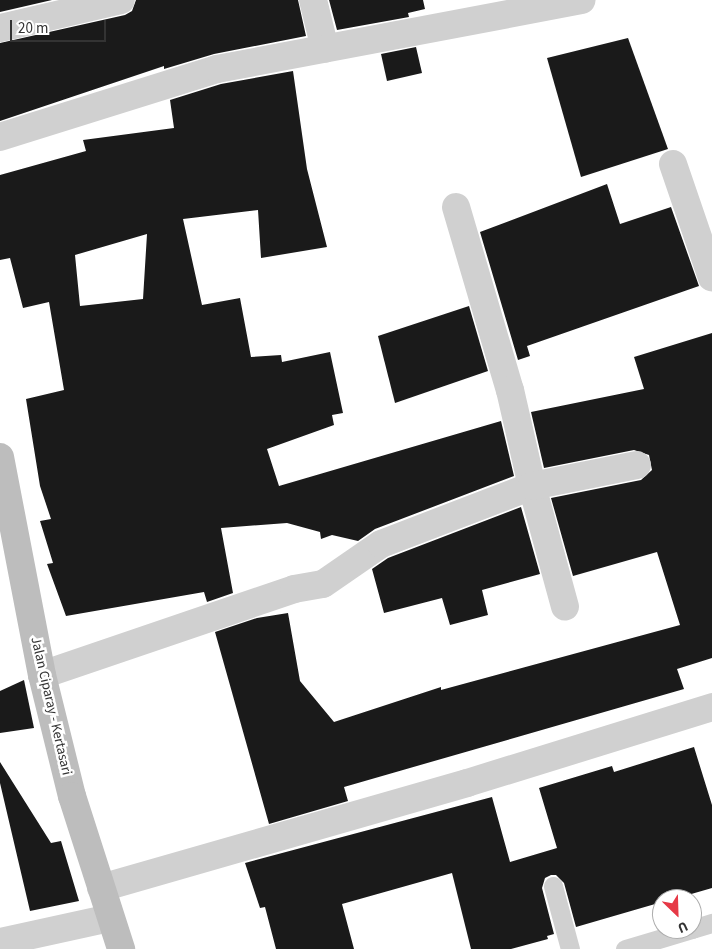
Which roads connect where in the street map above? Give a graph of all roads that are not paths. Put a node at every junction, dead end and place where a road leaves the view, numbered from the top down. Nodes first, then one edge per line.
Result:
1 (121, 0) edge
2 (313, 0) edge
3 (582, 0) edge
4 (0, 28) edge
5 (325, 49) junction
6 (0, 137) edge
7 (673, 164) dead end
8 (456, 207) dead end
9 (712, 278) edge
10 (0, 457) edge
11 (637, 464) dead end
12 (532, 486) junction
13 (565, 607) dead end
14 (42, 675) junction
15 (712, 707) edge
16 (554, 886) dead end
17 (101, 888) junction
18 (110, 918) junction
19 (658, 939) edge
20 (0, 942) edge
21 (121, 949) edge
22 (570, 949) edge
23 (625, 949) edge

1 - 4 street
2 - 5 street
3 - 5 street
5 - 6 street
7 - 9 street
8 - 12 street
10 - 14 main road, Jalan Ciparay - Kertasari
11 - 12 street
12 - 13 street
12 - 14 street
14 - 17 main road, Jalan Ciparay - Kertasari
15 - 17 street
16 - 22 lane
17 - 18 main road, Jalan Ciparay - Kertasari
18 - 20 street
18 - 21 main road, Jalan Ciparay - Kertasari
19 - 23 lane

